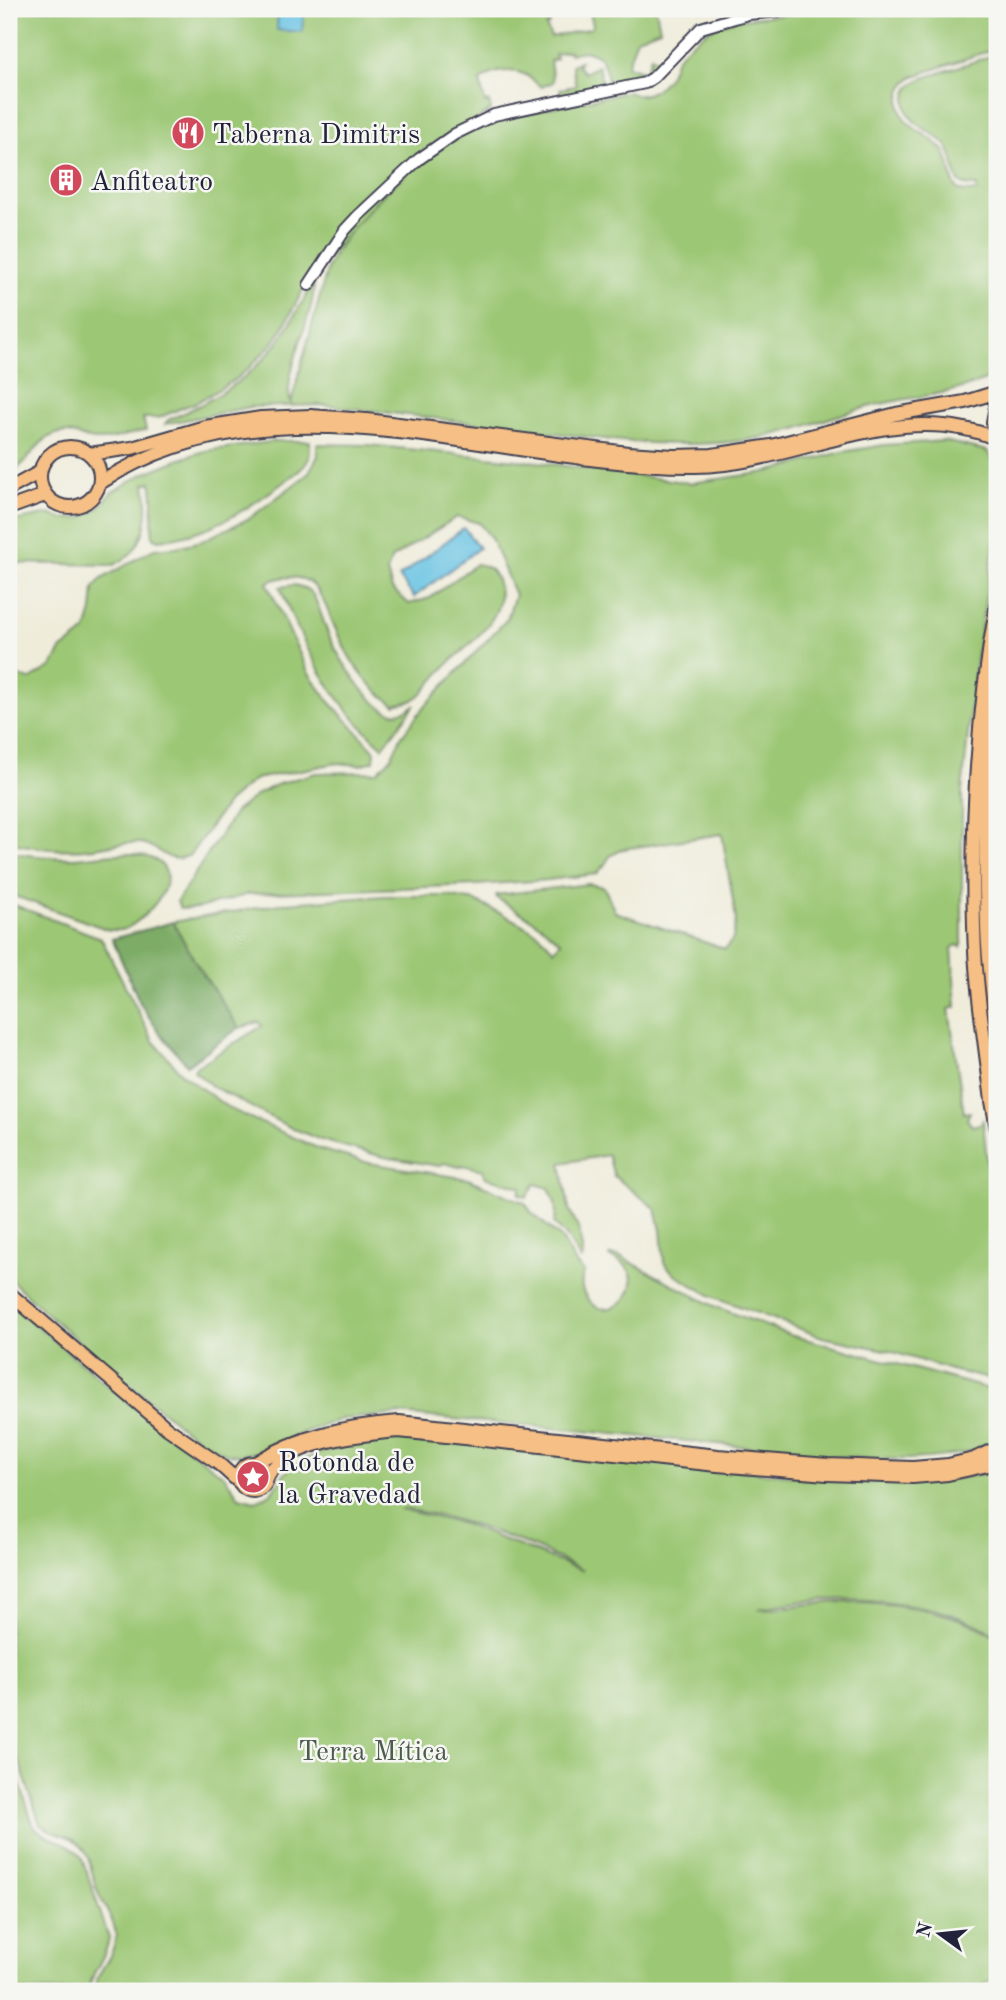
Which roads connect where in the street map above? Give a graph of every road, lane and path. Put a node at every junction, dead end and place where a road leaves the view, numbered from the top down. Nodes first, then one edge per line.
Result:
1 (800, 9) edge
2 (310, 285) dead end
3 (997, 392) edge
4 (997, 401) edge
5 (997, 439) edge
6 (89, 454) junction
7 (40, 472) junction
8 (100, 483) junction
9 (9, 489) edge
10 (45, 495) junction
11 (9, 508) edge
12 (997, 602) edge
13 (997, 680) edge
14 (997, 1038) edge
15 (997, 1129) edge
16 (9, 1293) edge
17 (997, 1448) edge
18 (210, 1457) junction
19 (997, 1463) edge
20 (251, 1464) junction
21 (267, 1478) junction
22 (239, 1482) junction

1 - 2 street
3 - 6 main road
4 - 5 main road
5 - 8 main road
6 - 7 main road
6 - 8 main road
7 - 9 main road
7 - 10 main road
8 - 10 main road
10 - 11 main road
12 - 15 main road
13 - 14 main road
16 - 18 main road
17 - 20 main road
18 - 20 main road
18 - 22 main road
19 - 21 main road
20 - 21 main road
20 - 22 main road
21 - 22 main road

